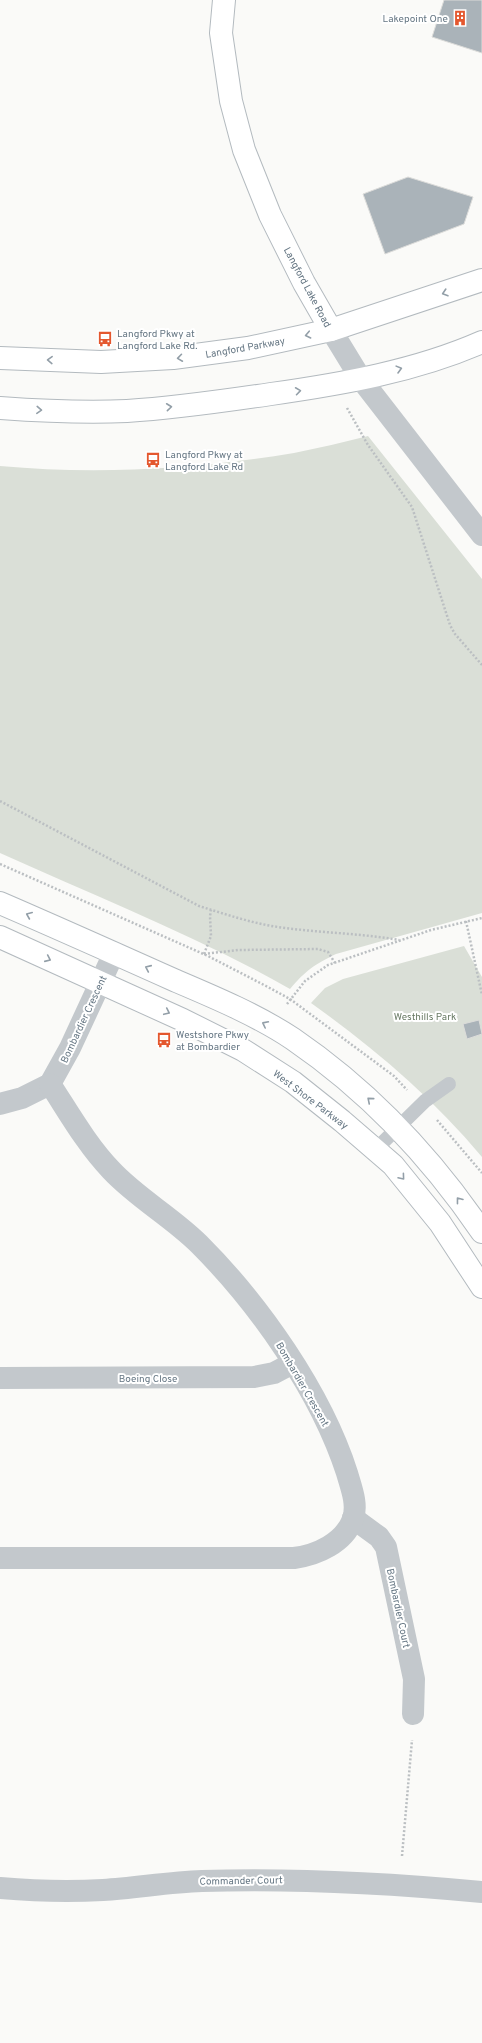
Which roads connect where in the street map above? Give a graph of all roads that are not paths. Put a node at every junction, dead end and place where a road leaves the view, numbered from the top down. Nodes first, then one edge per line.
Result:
1 (224, 0) edge
2 (482, 280) edge
3 (331, 330) junction
4 (482, 342) edge
5 (0, 358) edge
6 (361, 379) junction
7 (0, 408) edge
8 (482, 535) edge
9 (0, 903) edge
10 (0, 937) edge
11 (114, 952) junction
12 (100, 982) junction
13 (50, 1084) junction
14 (449, 1084) dead end
15 (0, 1104) edge
16 (398, 1128) junction
17 (375, 1150) junction
18 (482, 1232) edge
19 (482, 1287) edge
20 (293, 1363) junction
21 (0, 1378) edge
22 (353, 1518) junction
23 (0, 1558) edge
24 (414, 1714) dead end
25 (0, 1888) edge
26 (482, 1892) edge

1 - 3 main road, Langford Lake Road
2 -> 3 main road, Langford Parkway
3 -> 5 main road, Langford Parkway
3 - 6 street, Langford Lake Road
6 -> 4 main road
7 -> 6 main road
6 - 8 street, Langford Lake Road
11 -> 9 main road
10 -> 12 main road, West Shore Parkway
11 - 12 street, Bombardier Crescent
16 -> 11 main road
12 - 13 street, Bombardier Crescent
12 -> 17 main road, West Shore Parkway
13 - 15 street
13 - 20 street, Bombardier Crescent
14 - 16 lane
16 - 17 lane
18 -> 16 main road
17 -> 19 main road, West Shore Parkway
20 - 21 street, Boeing Close
20 - 22 street, Bombardier Crescent
22 - 23 street
22 - 24 street, Bombardier Court
25 - 26 street, Commander Court

